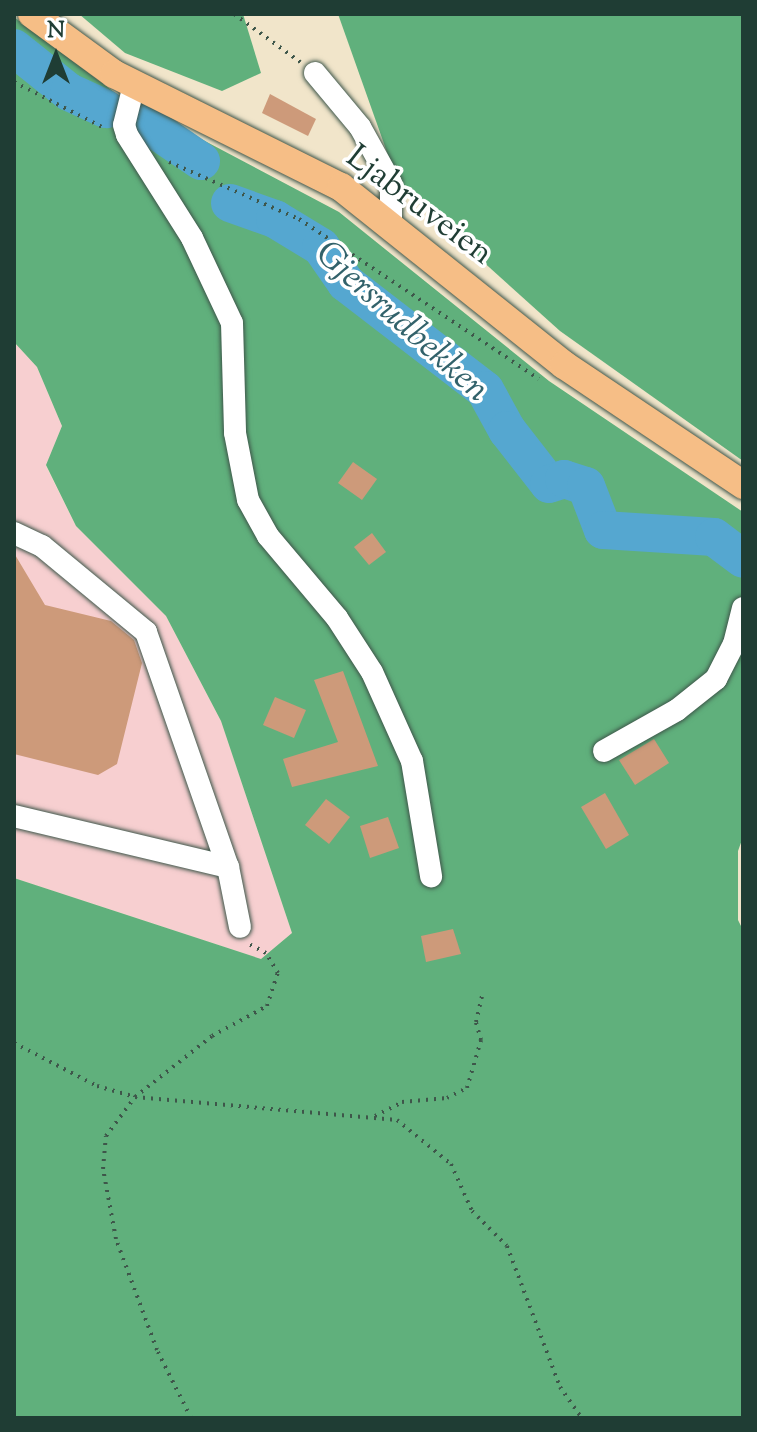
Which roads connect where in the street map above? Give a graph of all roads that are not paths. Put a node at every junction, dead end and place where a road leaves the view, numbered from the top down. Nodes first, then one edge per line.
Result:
1 (32, 14) edge
2 (315, 73) road end
3 (134, 85) junction
4 (391, 223) junction
5 (743, 485) edge
6 (14, 533) edge
7 (743, 608) edge
8 (604, 751) dead end
9 (14, 816) edge
10 (228, 867) junction
11 (431, 876) dead end
12 (240, 927) road end

1 - 3 main road, Ljabruveien
2 - 4 lane
3 - 4 main road, Ljabruveien
3 - 11 lane
4 - 5 main road, Ljabruveien
6 - 10 lane
7 - 8 lane
9 - 10 lane
10 - 12 lane

